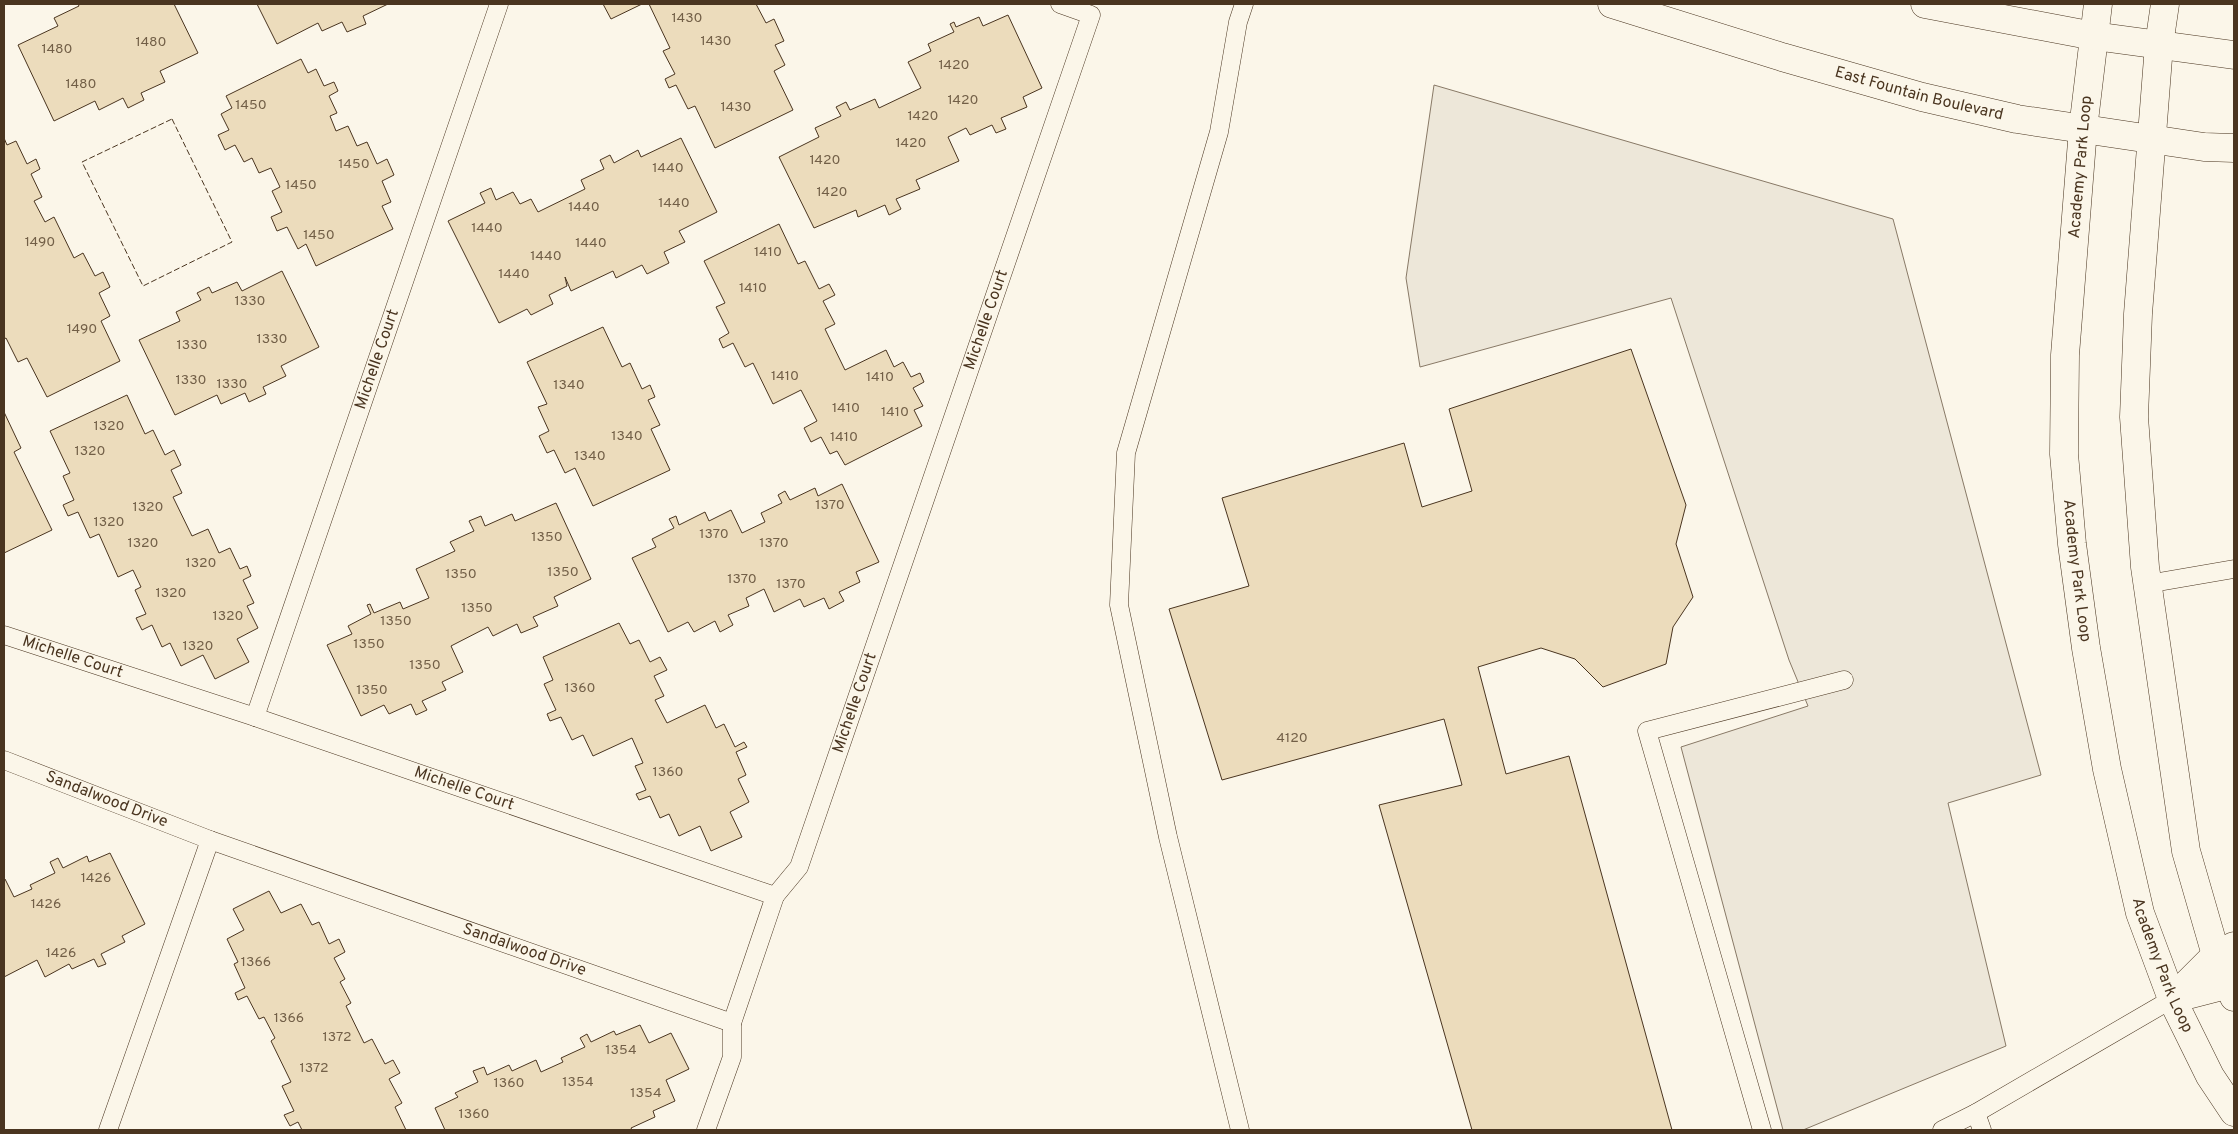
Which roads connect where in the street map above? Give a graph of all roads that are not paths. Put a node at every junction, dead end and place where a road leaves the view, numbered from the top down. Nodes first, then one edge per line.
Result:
1 (499, 4) edge
2 (1060, 4) edge
3 (1244, 4) edge
4 (1612, 4) edge
5 (1925, 4) edge
6 (2098, 4) edge
7 (2165, 4) edge
8 (2094, 36) junction
9 (2160, 45) junction
10 (2234, 55) edge
11 (2083, 130) junction
12 (2153, 140) junction
13 (2234, 148) edge
14 (2234, 569) edge
15 (2147, 584) junction
16 (4, 635) edge
17 (1844, 680) dead end
18 (255, 717) junction
19 (4, 760) edge
20 (210, 840) junction
21 (775, 896) junction
22 (2225, 951) edge
23 (2233, 989) edge
24 (2172, 1000) junction
25 (732, 1023) junction
26 (2234, 1112) edge
27 (1976, 1113) junction
28 (108, 1130) edge
29 (706, 1130) edge
30 (1240, 1130) edge
31 (1762, 1130) edge
32 (1942, 1130) edge
33 (1982, 1130) edge

1 - 18 lane, Michelle Court
2 - 21 lane, Michelle Court
3 - 30 lane
4 - 11 main road, East Fountain Boulevard
5 - 8 main road
6 - 8 main road, Academy Park Loop
7 - 9 main road
8 - 9 main road
8 - 11 main road, Academy Park Loop
9 - 10 main road
9 - 12 main road
11 - 12 main road, East Fountain Boulevard
11 - 24 main road, Academy Park Loop
12 - 13 main road, East Fountain Boulevard
12 - 15 main road
14 - 15 lane
15 - 22 main road
16 - 18 lane, Michelle Court
17 - 31 lane
18 - 21 lane, Michelle Court
19 - 20 lane, Sandalwood Drive
20 - 25 lane, Sandalwood Drive
20 - 28 lane
21 - 25 lane
22 - 23 main road
22 - 24 main road
23 - 24 main road
24 - 26 main road, Academy Park Loop
24 - 27 lane
25 - 29 lane
27 - 32 lane
27 - 33 lane

